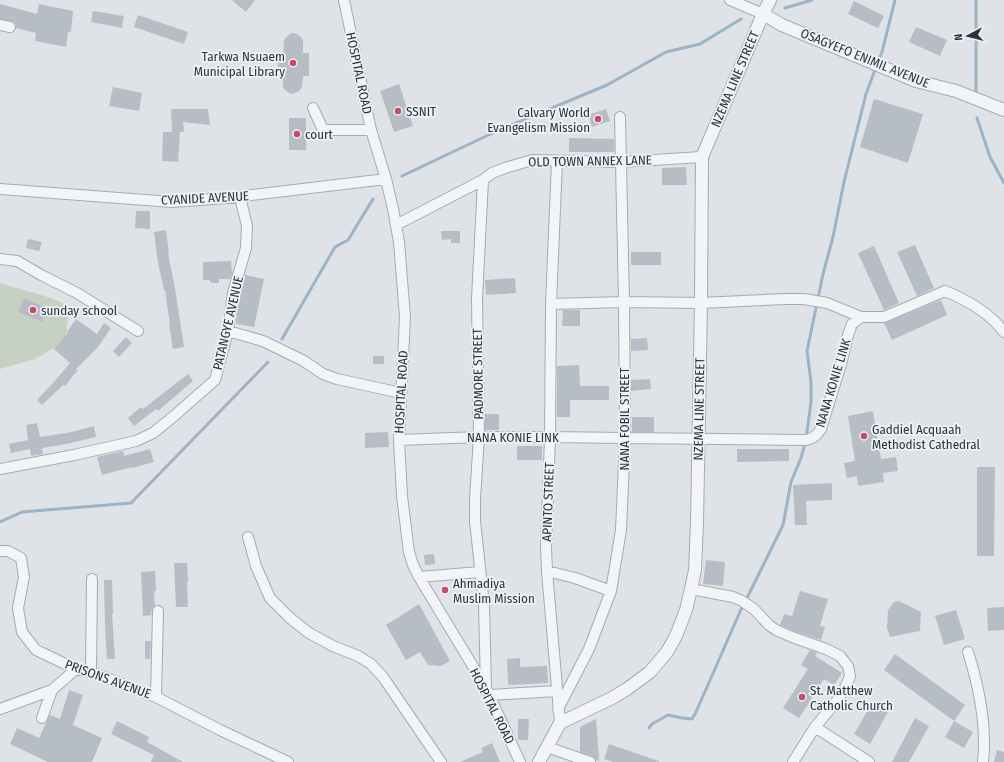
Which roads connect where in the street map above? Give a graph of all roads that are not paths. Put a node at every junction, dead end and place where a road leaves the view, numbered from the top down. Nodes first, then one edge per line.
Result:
1 (344, 0) edge
2 (730, 0) edge
3 (770, 0) edge
4 (762, 14) junction
5 (313, 108) dead end
6 (1004, 110) edge
7 (620, 117) dead end
8 (372, 130) junction
9 (702, 157) junction
10 (557, 161) junction
11 (620, 162) junction
12 (386, 179) junction
13 (482, 180) junction
14 (0, 189) edge
15 (240, 197) junction
16 (396, 225) junction
17 (0, 259) edge
18 (624, 302) junction
19 (701, 302) junction
20 (551, 304) junction
21 (861, 317) junction
22 (138, 331) dead end
23 (228, 331) junction
24 (1004, 332) edge
25 (401, 393) junction
26 (479, 437) junction
27 (550, 437) junction
28 (625, 438) junction
29 (698, 439) junction
30 (399, 440) junction
31 (0, 469) edge
32 (248, 537) dead end
33 (0, 551) edge
34 (547, 571) junction
35 (480, 572) junction
36 (419, 577) junction
37 (92, 579) dead end
38 (692, 589) junction
39 (611, 591) junction
40 (158, 612) dead end
41 (968, 652) dead end
42 (76, 668) junction
43 (91, 672) junction
44 (52, 690) junction
45 (557, 691) junction
46 (488, 692) junction
47 (156, 697) junction
48 (558, 709) junction
49 (0, 710) edge
50 (42, 718) dead end
51 (560, 723) junction
52 (815, 727) junction
53 (546, 747) junction
54 (288, 762) edge
55 (441, 762) edge
56 (520, 762) edge
57 (539, 762) edge
58 (590, 762) edge
59 (793, 762) edge
60 (869, 762) edge
61 (983, 762) edge

1 - 8 street, HOSPITAL ROAD
2 - 4 street, OSAGYEFO ENIMIL AVENUE
3 - 4 street, NZEMA LINE STREET
4 - 6 street, OSAGYEFO ENIMIL AVENUE
4 - 9 street, NZEMA LINE STREET
5 - 8 street
7 - 11 street, NANA FOBIL STREET
8 - 12 street, HOSPITAL ROAD
9 - 11 street, OLD TOWN ANNEX LANE
9 - 19 street, NZEMA LINE STREET
10 - 11 street, OLD TOWN ANNEX LANE
10 - 13 street, OLD TOWN ANNEX LANE
10 - 20 street, APINTO STREET
11 - 18 street, NANA FOBIL STREET
12 - 15 street, CYANIDE AVENUE
12 - 16 street, HOSPITAL ROAD
13 - 16 street, OLD TOWN ANNEX LANE
13 - 26 street, PADMORE STREET
14 - 15 street, CYANIDE AVENUE
15 - 23 street, PATANGYE AVENUE
16 - 25 street, HOSPITAL ROAD
17 - 22 street
18 - 19 street
18 - 20 street
18 - 28 street, NANA FOBIL STREET
19 - 21 street
19 - 29 street, NZEMA LINE STREET
20 - 27 street, APINTO STREET
21 - 24 street
21 - 29 street, NANA KONIE LINK
23 - 25 street
23 - 31 street, PATANGYE AVENUE
25 - 30 street, HOSPITAL ROAD
26 - 27 street, NANA KONIE LINK
26 - 30 street, NANA KONIE LINK
26 - 35 street, PADMORE STREET
27 - 28 street, NANA KONIE LINK
27 - 34 street, APINTO STREET
28 - 29 street, NANA KONIE LINK
28 - 39 street, NANA FOBIL STREET
29 - 38 street, NZEMA LINE STREET
30 - 36 street, HOSPITAL ROAD
32 - 55 street
33 - 42 street, PRISONS AVENUE
34 - 39 street
34 - 45 street, APINTO STREET
35 - 36 street
35 - 46 street, PADMORE STREET
36 - 46 street, HOSPITAL ROAD
37 - 43 street
38 - 51 street, NZEMA LINE STREET
38 - 52 street
39 - 48 street, NANA FOBIL STREET
40 - 47 street
41 - 61 street
42 - 43 street, PRISONS AVENUE
42 - 44 street
43 - 47 street, PRISONS AVENUE
44 - 49 street
44 - 50 street
45 - 46 street
45 - 48 street, APINTO STREET
46 - 56 street, HOSPITAL ROAD
47 - 54 street, PRISONS AVENUE
48 - 51 street, APINTO STREET
51 - 53 street
52 - 59 street
52 - 60 street
53 - 57 street
53 - 58 street

